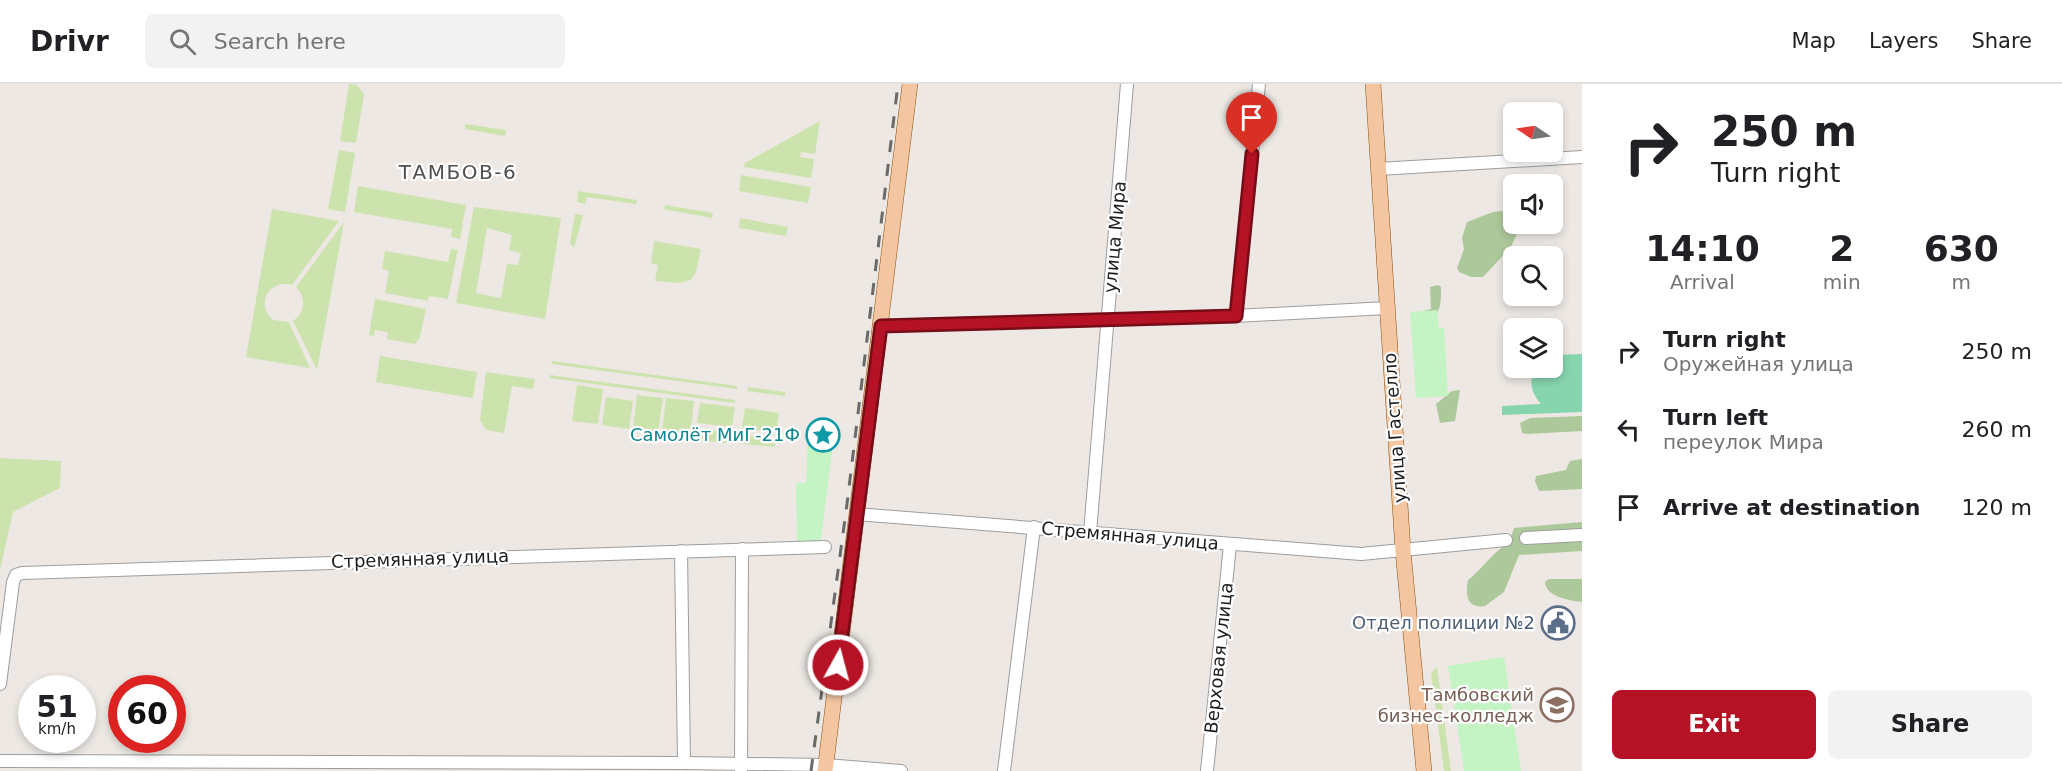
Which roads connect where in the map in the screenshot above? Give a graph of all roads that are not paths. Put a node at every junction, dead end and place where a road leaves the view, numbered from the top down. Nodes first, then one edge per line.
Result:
1 (910, 84) edge
2 (1127, 84) edge
3 (1259, 84) edge
4 (1373, 84) edge
5 (1582, 156) edge
6 (1378, 169) junction
7 (1387, 308) junction
8 (1236, 316) junction
9 (1108, 320) junction
10 (881, 326) junction
11 (856, 514) junction
12 (1034, 527) junction
13 (1090, 533) junction
14 (1582, 535) edge
15 (1526, 538) dead end
16 (1506, 540) dead end
17 (1230, 545) junction
18 (825, 547) dead end
19 (742, 549) junction
20 (681, 551) junction
21 (1403, 551) junction
22 (0, 684) edge
23 (0, 762) edge
24 (684, 763) junction
25 (213, 767) edge
26 (424, 767) edge
27 (519, 767) edge
28 (742, 768) edge
29 (826, 768) edge
30 (901, 771) edge
31 (1004, 771) edge
32 (1207, 771) edge
33 (1424, 771) edge

1 - 10 main road
2 - 9 street, улица Мира
3 - 8 street
4 - 6 main road, улица Гастелло
5 - 6 street
6 - 7 main road, улица Гастелло
7 - 8 street
7 - 21 main road, улица Гастелло
8 - 9 street
9 - 10 street
9 - 13 street, улица Мира
10 - 11 main road
11 - 12 street, Стремянная улица
11 - 29 main road
12 - 13 street, Стремянная улица
12 - 31 street
13 - 17 street, Стремянная улица
14 - 15 street
16 - 21 street, Стремянная улица
17 - 21 street, Стремянная улица
17 - 32 street, Верховая улица
18 - 19 street, Стремянная улица
19 - 20 street, Стремянная улица
19 - 28 street
20 - 22 street, Стремянная улица
20 - 24 street
21 - 33 main road, улица Гастелло
23 - 25 street
24 - 27 street
24 - 28 street
25 - 26 street
26 - 27 street
28 - 29 street
29 - 30 street

